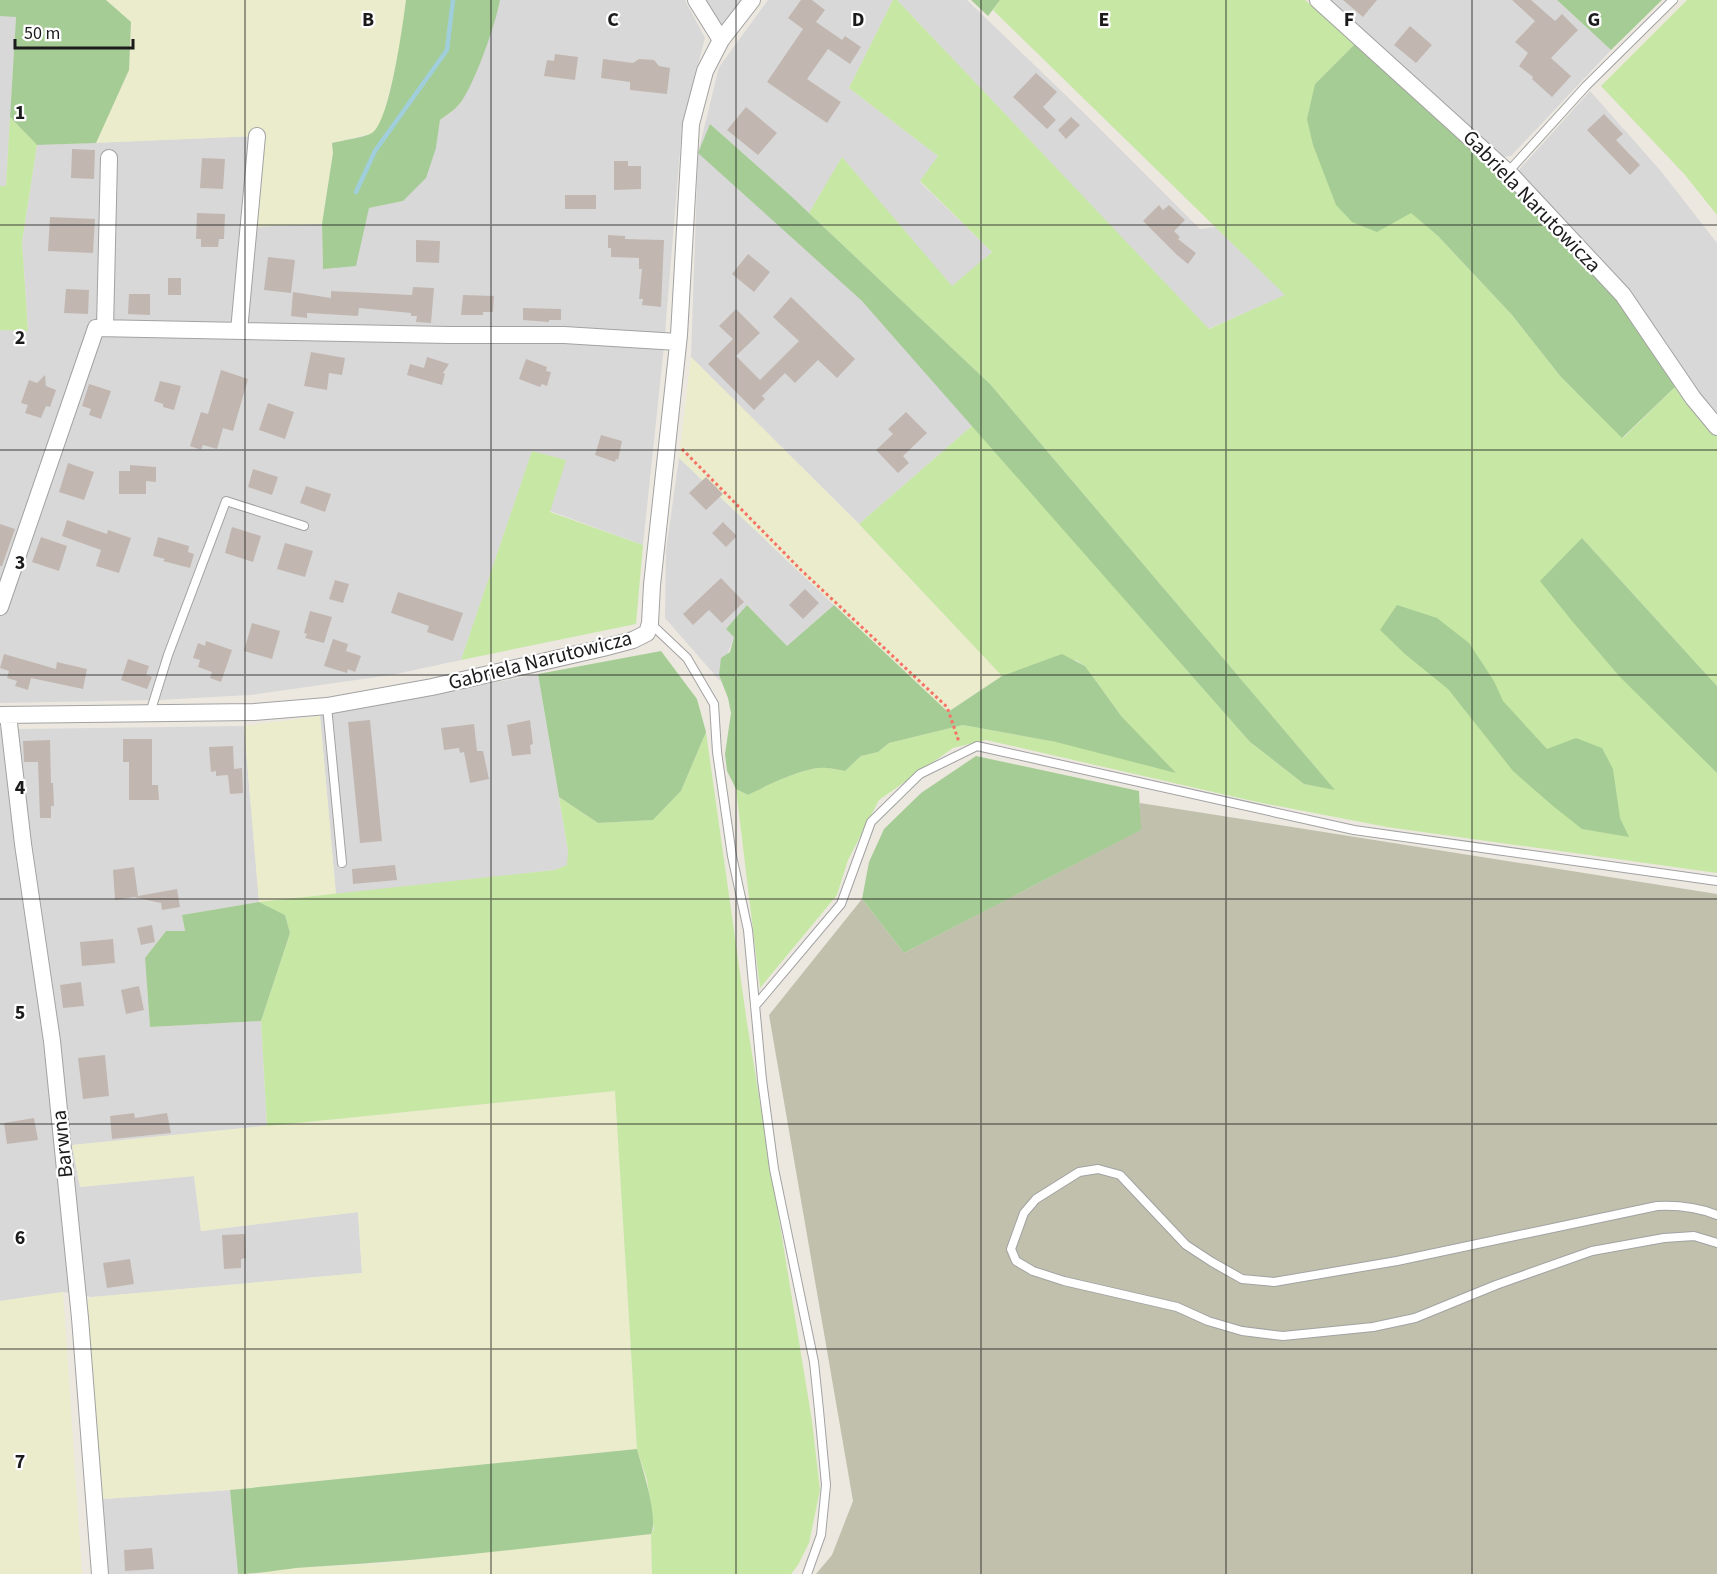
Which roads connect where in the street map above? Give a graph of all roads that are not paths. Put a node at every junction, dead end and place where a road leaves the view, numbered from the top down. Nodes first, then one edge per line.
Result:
1 (696, 0) edge
2 (752, 0) edge
3 (1318, 0) edge
4 (1673, 0) edge
5 (721, 39) junction
6 (258, 136) dead end
7 (109, 158) dead end
8 (1508, 172) junction
9 (105, 328) junction
10 (239, 331) junction
11 (678, 342) junction
12 (1717, 427) edge
13 (304, 526) dead end
14 (0, 608) edge
15 (650, 623) junction
16 (327, 706) junction
17 (150, 713) junction
18 (4, 715) edge
19 (342, 863) dead end
20 (1717, 881) edge
21 (755, 1006) junction
22 (1717, 1215) edge
23 (1717, 1243) edge
24 (100, 1574) edge
25 (807, 1574) edge

1 - 5 street
2 - 5 street, Gabriela Narutowicza
3 - 8 street, Gabriela Narutowicza
4 - 8 lane
5 - 11 street, Gabriela Narutowicza
6 - 10 street
7 - 9 street
8 - 12 street, Gabriela Narutowicza
9 - 10 street
9 - 14 street
10 - 11 street
11 - 15 street, Gabriela Narutowicza
13 - 17 lane
15 - 16 street, Gabriela Narutowicza
15 - 21 lane
16 - 17 street, Gabriela Narutowicza
16 - 19 lane
17 - 18 street, Gabriela Narutowicza
18 - 24 street, Barwna
20 - 21 lane
21 - 25 lane
22 - 23 lane

